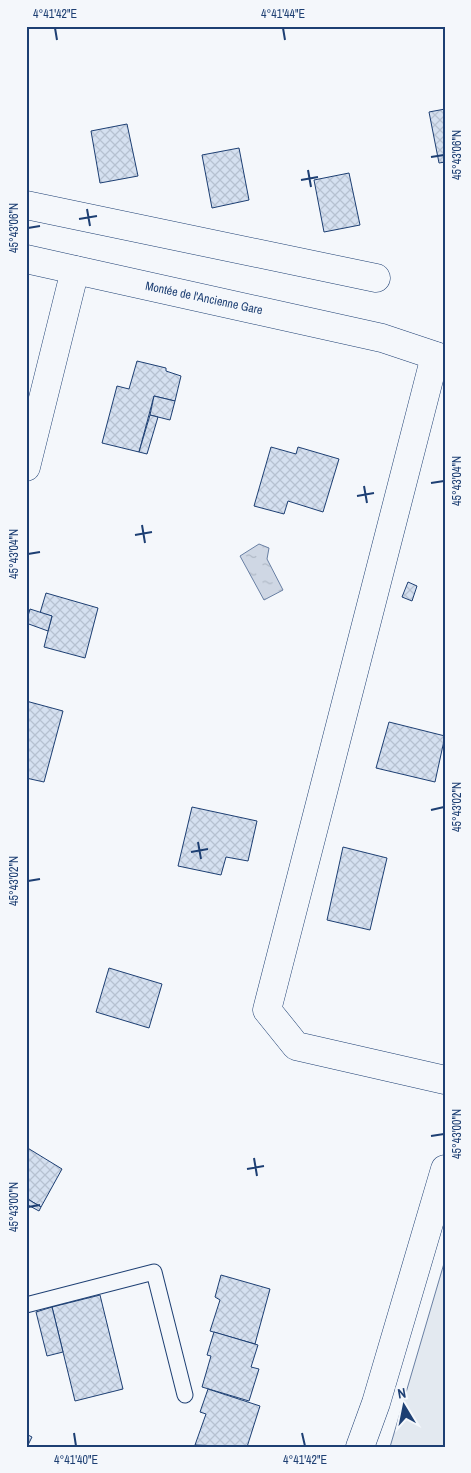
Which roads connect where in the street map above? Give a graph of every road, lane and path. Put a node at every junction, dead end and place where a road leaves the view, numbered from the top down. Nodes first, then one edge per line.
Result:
1 (26, 205) edge
2 (26, 259) edge
3 (75, 270) junction
4 (376, 278) dead end
5 (442, 352) edge
6 (26, 467) edge
7 (445, 1080) edge
8 (445, 1169) edge
9 (26, 1305) edge
10 (185, 1395) dead end
11 (360, 1447) edge

1 - 4 street
2 - 3 street, Montée de l'Ancienne Gare
3 - 5 street, Montée de l'Ancienne Gare
3 - 6 street
5 - 7 street
8 - 11 street
9 - 10 lane

